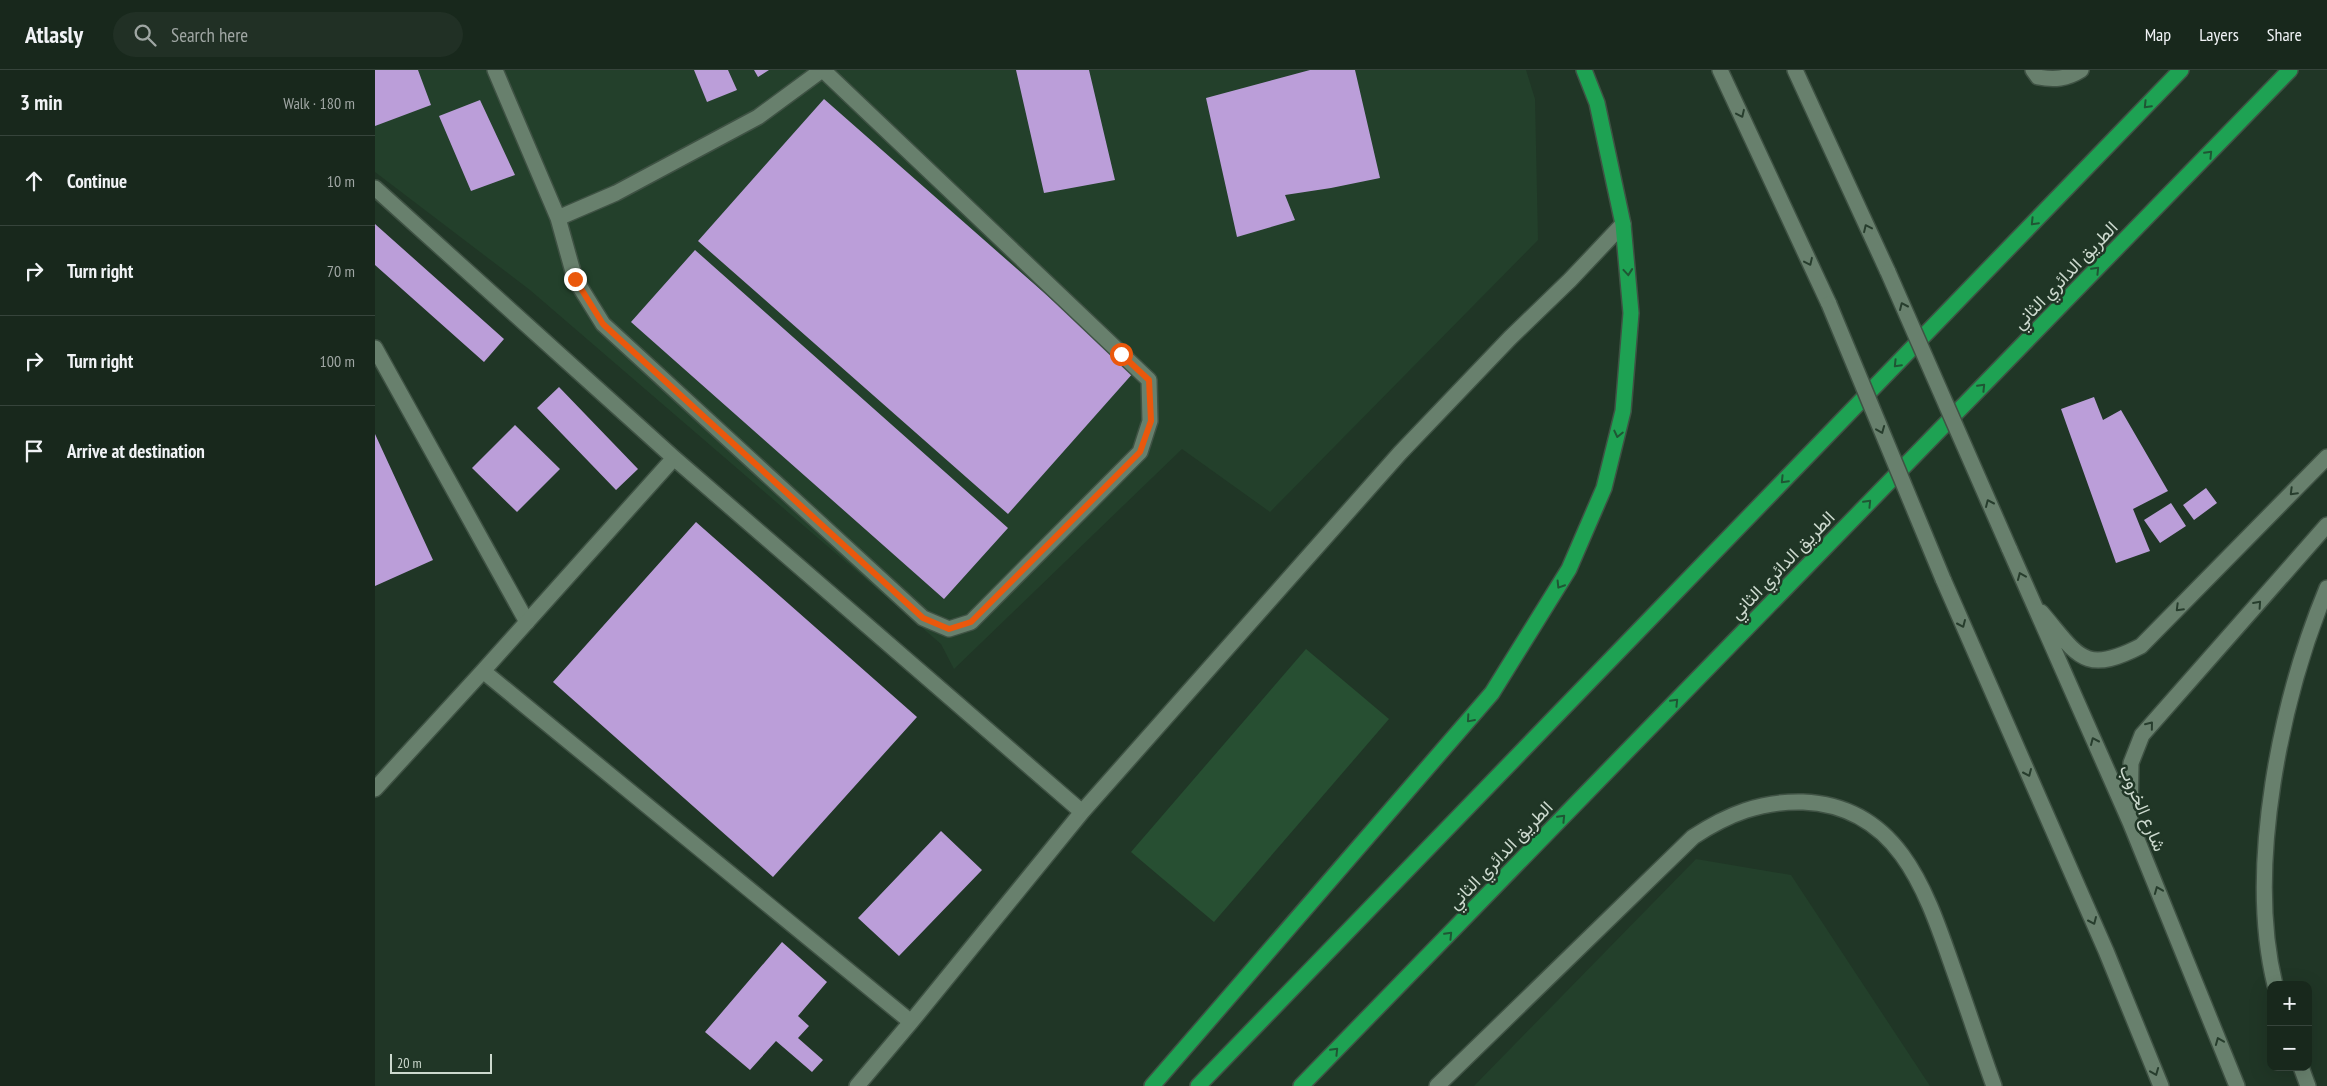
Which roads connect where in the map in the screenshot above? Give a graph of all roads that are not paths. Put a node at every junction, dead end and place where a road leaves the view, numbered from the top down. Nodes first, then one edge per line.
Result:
1 (495, 70) edge
2 (822, 70) edge
3 (1584, 70) edge
4 (1720, 70) edge
5 (1795, 70) edge
6 (2033, 70) edge
7 (2081, 70) edge
8 (2181, 70) edge
9 (2290, 70) edge
10 (375, 188) edge
11 (558, 218) junction
12 (1623, 224) junction
13 (375, 348) edge
14 (2327, 457) edge
15 (674, 458) junction
16 (2327, 525) edge
17 (2327, 588) edge
18 (2031, 600) junction
19 (527, 622) junction
20 (483, 671) junction
21 (375, 789) edge
22 (1082, 812) junction
23 (2130, 822) junction
24 (2274, 981) edge
25 (911, 1022) junction
26 (2302, 1071) edge
27 (857, 1086) edge
28 (1152, 1086) edge
29 (1198, 1086) edge
30 (1301, 1086) edge
31 (1437, 1086) edge
32 (1994, 1086) edge
33 (2161, 1086) edge
34 (2237, 1086) edge
35 (2308, 1086) edge

1 - 11 street
2 - 11 street
2 - 11 street
3 - 12 highway
4 -> 33 street, bridge
18 -> 5 street, شارع الخروب, bridge
6 - 7 street
8 -> 29 highway
30 -> 9 highway, الطريق الدائري الثاني
10 - 15 street
12 - 22 street
12 -> 28 highway
13 - 19 street
14 -> 18 street
15 - 19 street
15 - 22 street
23 -> 16 street
17 - 24 street
23 -> 18 street, شارع الخروب
19 - 20 street
20 - 21 street
20 - 25 street
22 - 25 street
34 -> 23 street, شارع الخروب
25 - 27 street
26 - 35 street
31 - 32 street

